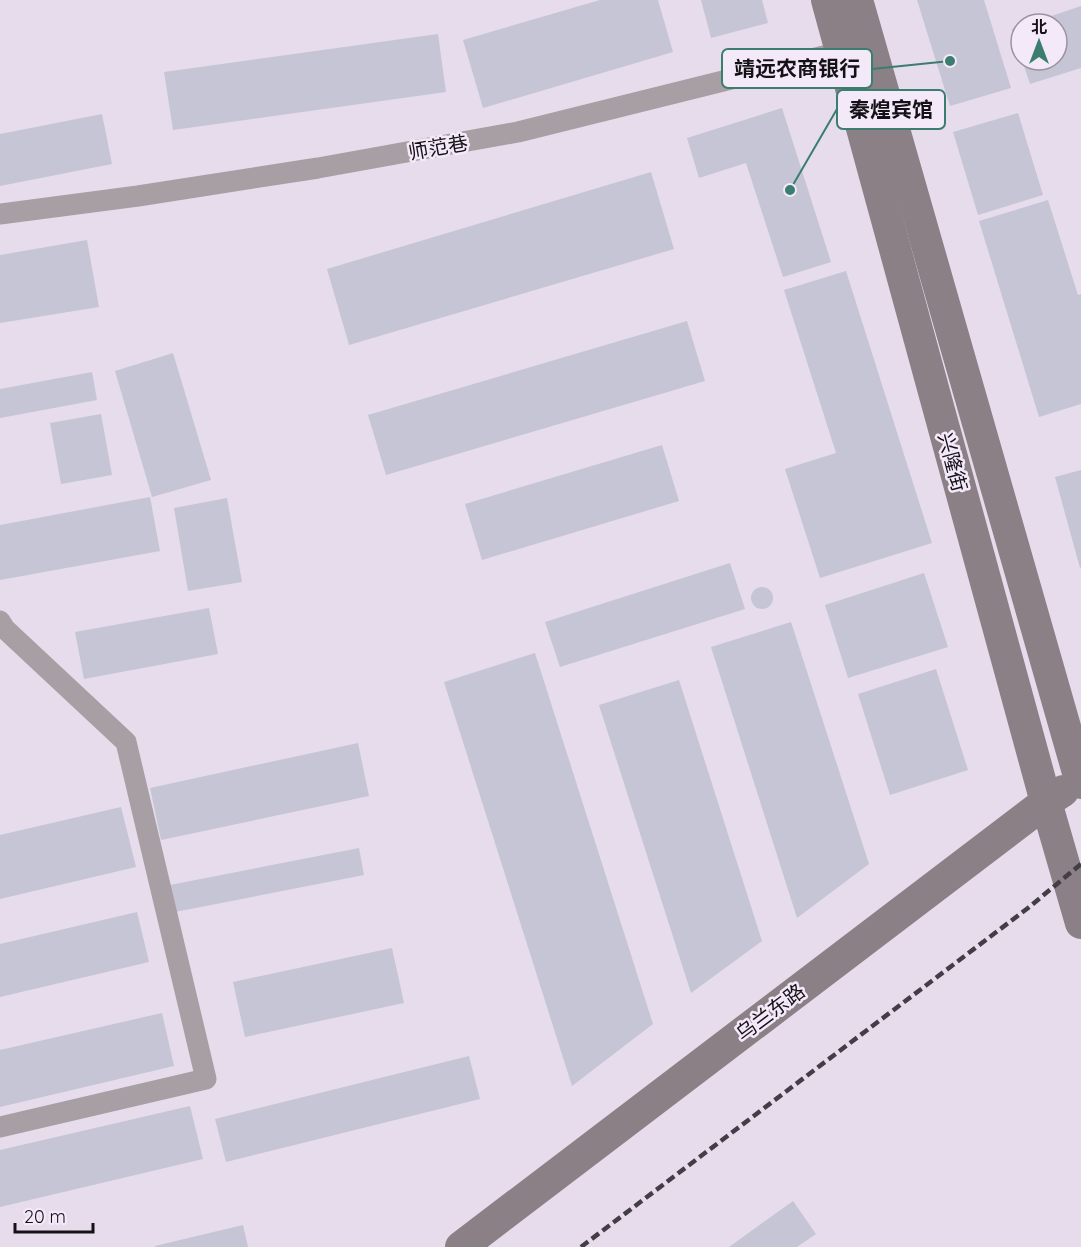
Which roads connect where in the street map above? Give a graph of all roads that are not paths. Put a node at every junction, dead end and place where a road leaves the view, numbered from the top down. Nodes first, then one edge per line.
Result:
1 (827, 0) edge
2 (857, 0) edge
3 (855, 48) junction
4 (0, 214) edge
5 (2, 627) edge
6 (1081, 781) edge
7 (1046, 802) junction
8 (1081, 923) edge
9 (0, 1127) edge
10 (461, 1247) edge

1 - 3 main road, 兴隆街
2 - 3 main road, 兴隆街
3 - 4 street, 师范巷
3 - 6 main road, 兴隆街
3 - 7 main road, 兴隆街
5 - 9 street
6 - 7 main road, 乌兰东路
7 - 8 main road, 兴隆街
7 - 10 main road, 乌兰东路

